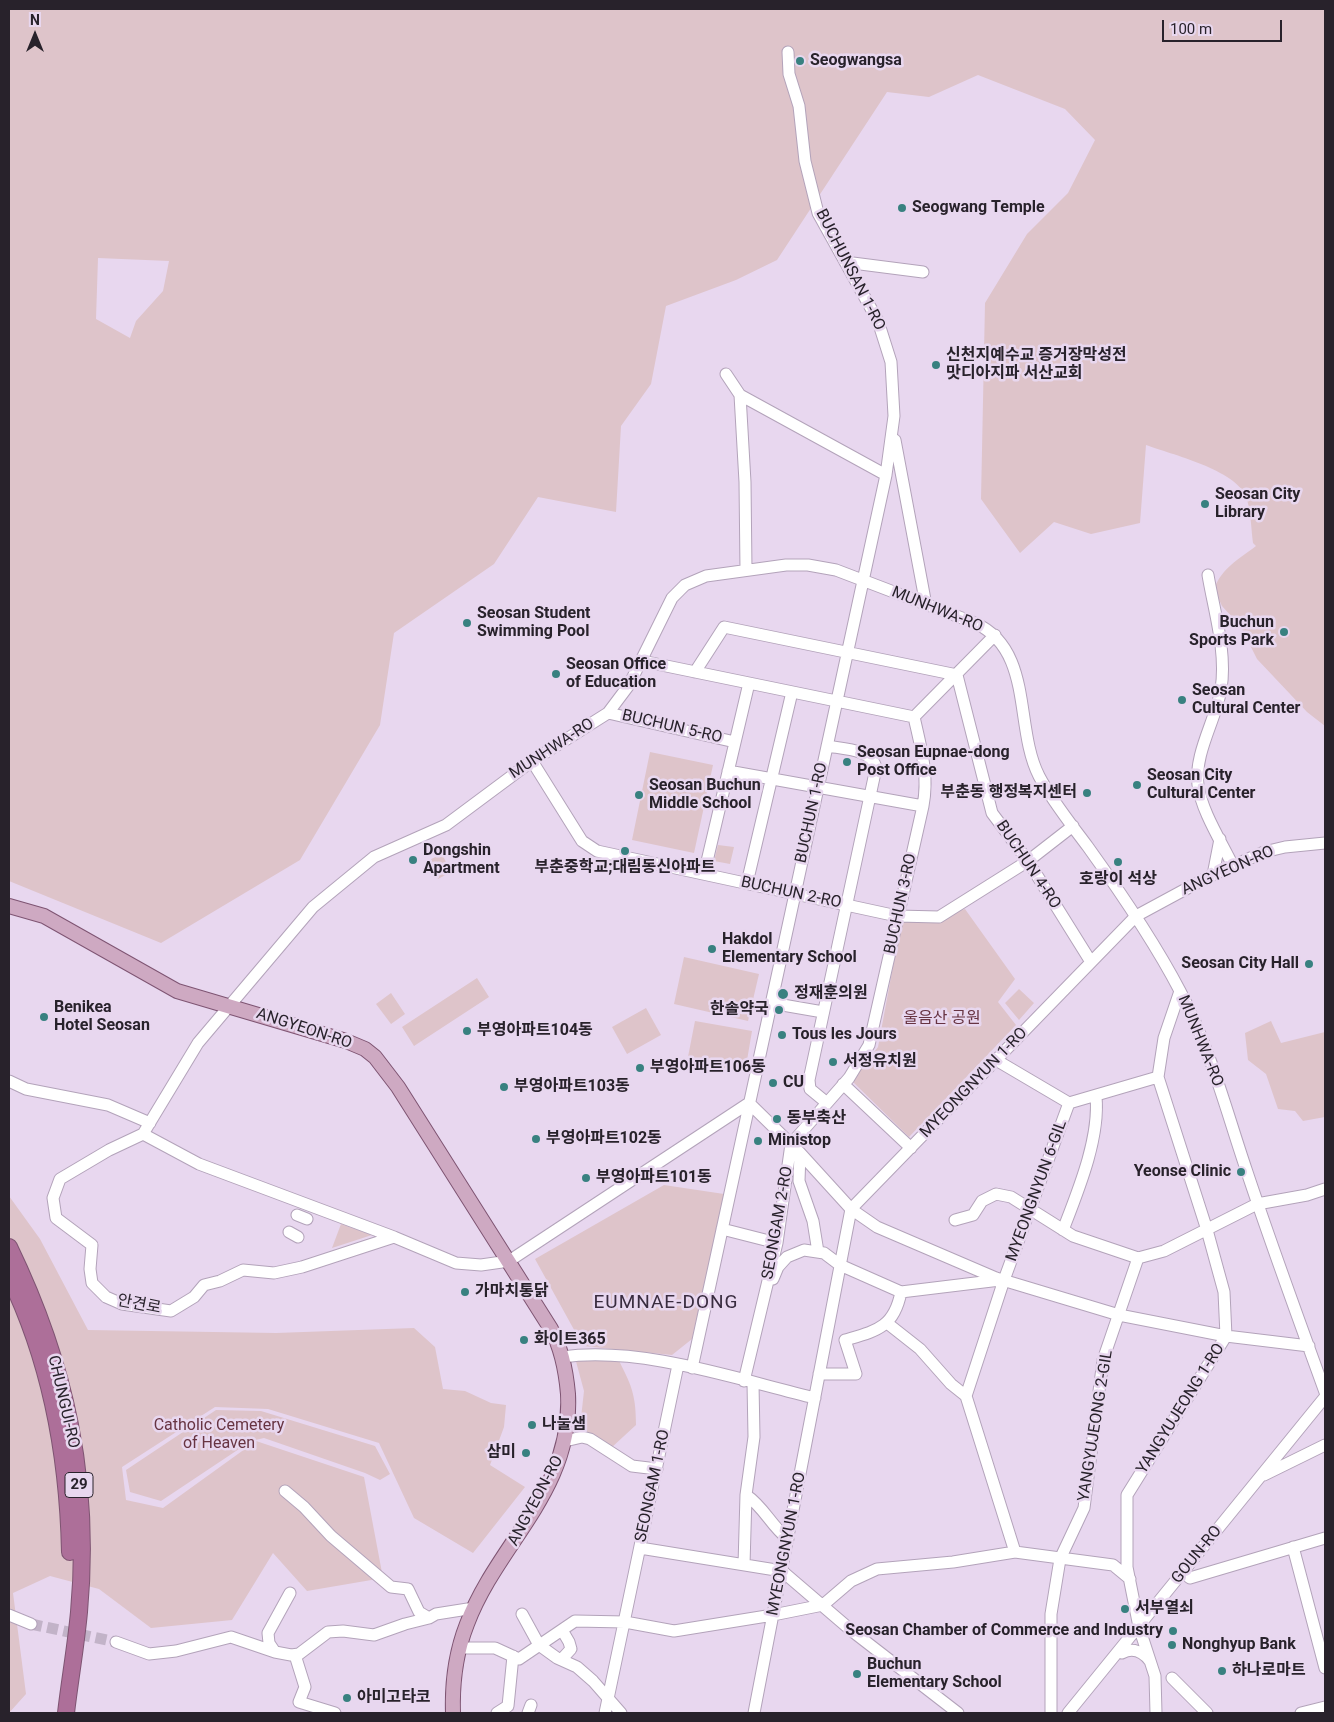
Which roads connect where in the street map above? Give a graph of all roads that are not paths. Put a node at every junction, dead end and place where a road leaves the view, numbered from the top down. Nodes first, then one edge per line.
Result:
1 (788, 52) dead end
2 (846, 262) junction
3 (923, 272) dead end
4 (726, 374) dead end
5 (740, 395) junction
6 (893, 430) junction
7 (886, 475) junction
8 (746, 570) junction
9 (1208, 574) dead end
10 (863, 581) junction
11 (926, 605) junction
12 (994, 635) junction
13 (848, 652) junction
14 (642, 661) junction
15 (695, 672) junction
16 (958, 675) junction
17 (749, 683) junction
18 (792, 692) junction
19 (837, 701) junction
20 (608, 713) junction
21 (914, 717) junction
22 (735, 742) junction
23 (827, 746) junction
24 (532, 761) junction
25 (728, 771) junction
26 (771, 778) junction
27 (818, 787) junction
28 (870, 797) junction
29 (923, 806) junction
30 (1073, 826) junction
31 (1220, 839) junction
32 (1325, 843) edge
33 (1028, 861) junction
34 (1233, 866) junction
35 (704, 874) junction
36 (1214, 874) junction
37 (747, 883) junction
38 (795, 894) junction
39 (846, 905) junction
40 (9, 906) edge
41 (898, 916) junction
42 (1136, 916) junction
43 (1091, 962) junction
44 (1180, 990) junction
45 (771, 1003) junction
46 (229, 1004) junction
47 (824, 1012) junction
48 (996, 1060) junction
49 (1158, 1077) junction
50 (9, 1081) edge
51 (843, 1084) junction
52 (1096, 1097) junction
53 (827, 1102) junction
54 (1069, 1102) junction
55 (749, 1104) junction
56 (150, 1123) junction
57 (143, 1134) junction
58 (791, 1144) junction
59 (911, 1148) junction
60 (800, 1153) junction
61 (1325, 1189) edge
62 (1257, 1204) junction
63 (851, 1209) junction
64 (1030, 1210) junction
65 (954, 1220) dead end
66 (722, 1229) junction
67 (1063, 1230) junction
68 (1207, 1230) junction
69 (394, 1237) junction
70 (776, 1242) junction
71 (9, 1247) edge
72 (818, 1252) junction
73 (1138, 1258) junction
74 (509, 1261) junction
75 (840, 1265) junction
76 (9, 1276) edge
77 (1004, 1280) junction
78 (901, 1292) junction
79 (764, 1302) junction
80 (1119, 1315) junction
81 (887, 1323) junction
82 (1226, 1336) junction
83 (1309, 1346) junction
84 (562, 1357) junction
85 (678, 1365) junction
86 (692, 1368) junction
87 (819, 1374) junction
88 (748, 1382) junction
89 (1325, 1392) edge
90 (966, 1396) junction
91 (1325, 1397) edge
92 (815, 1398) junction
93 (565, 1441) junction
94 (1325, 1445) edge
95 (656, 1469) junction
96 (1261, 1476) junction
97 (285, 1491) dead end
98 (746, 1495) junction
99 (1325, 1538) edge
100 (788, 1539) junction
101 (1293, 1547) junction
102 (640, 1548) junction
103 (1014, 1552) junction
104 (1060, 1559) junction
105 (744, 1565) junction
106 (782, 1571) junction
107 (1186, 1575) junction
108 (1130, 1579) junction
109 (290, 1592) dead end
110 (823, 1605) junction
111 (474, 1608) junction
112 (522, 1614) dead end
113 (9, 1615) edge
114 (773, 1615) junction
115 (429, 1618) junction
116 (625, 1622) junction
117 (31, 1624) tunnel mouth
118 (1139, 1627) junction
119 (562, 1630) junction
120 (116, 1642) tunnel mouth
121 (539, 1645) junction
122 (459, 1648) junction
123 (1119, 1651) junction
124 (276, 1652) junction
125 (295, 1654) junction
126 (513, 1656) junction
127 (561, 1660) junction
128 (1152, 1663) junction
129 (1325, 1668) edge
130 (1172, 1678) dead end
131 (609, 1698) junction
132 (1325, 1708) edge
133 (56, 1713) edge
134 (66, 1713) edge
135 (335, 1713) edge
136 (453, 1713) edge
137 (497, 1713) edge
138 (606, 1713) edge
139 (621, 1713) edge
140 (754, 1713) edge
141 (958, 1713) edge
142 (1051, 1713) edge
143 (1068, 1713) edge
144 (1156, 1713) edge
145 (1207, 1713) edge
146 (1301, 1713) edge

1 - 2 street, BUCHUNSAN 1-RO
2 - 3 street
2 - 6 street, BUCHUNSAN 1-RO
4 - 5 street
5 - 7 street
5 - 8 street
6 - 7 street, BUCHUNSAN 1-RO
6 - 11 street, BUCHUNSAN 1-RO
7 - 10 street, BUCHUNSAN 1-RO
8 - 10 street, MUNHWA-RO
8 - 14 street, MUNHWA-RO
9 - 31 street
10 - 11 street, MUNHWA-RO
10 - 13 street, BUCHUN 1-RO
11 - 12 street, MUNHWA-RO
12 - 16 street
12 - 30 street, MUNHWA-RO
13 - 15 street
13 - 16 street
13 - 19 street, BUCHUN 1-RO
14 - 15 street
14 - 20 street, MUNHWA-RO
15 - 17 street
16 - 21 street
16 - 33 street, BUCHUN 4-RO
17 - 18 street
17 - 22 street, BUCHUN 5-RO
18 - 19 street
18 - 26 street
19 - 21 street
19 - 23 street, BUCHUN 1-RO
20 - 22 street, BUCHUN 5-RO
20 - 24 street, MUNHWA-RO
21 - 29 street, BUCHUN 3-RO
22 - 25 street, BUCHUN 5-RO
23 - 27 street, BUCHUN 1-RO
23 - 28 street
24 - 35 street, BUCHUN 2-RO
24 - 46 street, MUNHWA-RO
25 - 26 street
25 - 35 street, BUCHUN 5-RO
26 - 27 street
26 - 37 street
27 - 28 street
27 - 38 street, BUCHUN 1-RO
28 - 29 street
28 - 39 street
29 - 41 street, BUCHUN 3-RO
30 - 33 street, BUCHUN 2-RO
30 - 42 street, MUNHWA-RO
31 - 34 street
31 - 36 street
32 - 34 street, ANGYEON-RO
33 - 41 street, BUCHUN 2-RO
33 - 43 street, BUCHUN 4-RO
34 - 36 street, ANGYEON-RO
35 - 37 street, BUCHUN 2-RO
36 - 42 street, ANGYEON-RO
37 - 38 street, BUCHUN 2-RO
38 - 39 street, BUCHUN 2-RO
38 - 45 street, BUCHUN 1-RO
39 - 41 street, BUCHUN 2-RO
39 - 47 street
40 - 46 main road, ANGYEON-RO
41 - 51 street, BUCHUN 3-RO
42 - 43 street, MYEONGNYUN 1-RO
42 - 44 street, MUNHWA-RO
43 - 48 street, MYEONGNYUN 1-RO
44 - 49 street, YANGYUJEONG 1-RO
44 - 62 street, MUNHWA-RO
45 - 47 street
45 - 55 street, BUCHUN 1-RO
46 - 56 street
46 - 74 main road, ANGYEON-RO
47 - 53 street
48 - 54 street
48 - 59 street, MYEONGNYUN 1-RO
49 - 52 street
49 - 68 street, YANGYUJEONG 1-RO
50 - 56 street
51 - 53 street, BUCHUN 3-RO
51 - 59 street
52 - 54 street
52 - 67 street
53 - 58 street, BUCHUN 3-RO
54 - 64 street, MYEONGNYUN 6-GIL
55 - 58 street
55 - 66 street
55 - 74 street
56 - 57 street
57 - 69 street
57 - 69 street, 안견로
58 - 60 street
58 - 70 street, SEONGAM 2-RO
59 - 63 street, MYEONGNYUN 1-RO
60 - 63 street
60 - 72 street
61 - 62 street
62 - 68 street
62 - 83 street, MUNHWA-RO
63 - 75 street, MYEONGNYUN 1-RO
63 - 77 street
64 - 65 street
64 - 67 street
64 - 77 street, MYEONGNYUN 6-GIL
66 - 70 street
66 - 86 street
67 - 73 street
68 - 73 street
68 - 82 street, YANGYUJEONG 1-RO
69 - 74 street
70 - 79 street, SEONGAM 2-RO
71 - 134 highway, CHUNGUI-RO / 29
72 - 75 street
72 - 79 street, SEONGAM 2-RO
73 - 80 street, YANGYUJEONG 2-GIL
74 - 84 main road, ANGYEON-RO
75 - 78 street
75 - 87 street, MYEONGNYUN 1-RO
76 - 133 highway, CHUNGUI-RO / 29
77 - 78 street
77 - 80 street
77 - 90 street, MYEONGNYUN 6-GIL
78 - 81 street
79 - 88 street, SEONGAM 2-RO
80 - 82 street
80 - 104 street, YANGYUJEONG 2-GIL
81 - 87 street
81 - 90 street
82 - 83 street
82 - 108 street, YANGYUJEONG 1-RO
83 - 89 street, MUNHWA-RO
84 - 85 street
84 - 93 main road, ANGYEON-RO
85 - 86 street
85 - 95 street, SEONGAM 1-RO
86 - 88 street
87 - 92 street, MYEONGNYUN 1-RO
88 - 92 street
88 - 98 street, SEONGAM 2-RO
90 - 103 street
91 - 96 street, GOUN-RO
92 - 100 street, MYEONGNYUN 1-RO
93 - 95 street
93 - 111 main road, ANGYEON-RO
94 - 96 street
95 - 102 street, SEONGAM 1-RO
96 - 107 street, GOUN-RO
97 - 115 street
98 - 100 street
98 - 105 street, SEONGAM 2-RO
99 - 101 street
100 - 106 street, MYEONGNYUN 1-RO
101 - 107 street
101 - 129 street
102 - 105 street
102 - 116 street, SEONGAM 1-RO
103 - 104 street
103 - 110 street
104 - 108 street
104 - 142 street, YANGYUJEONG 2-GIL
105 - 106 street
106 - 110 street
106 - 114 street, MYEONGNYUN 1-RO
107 - 118 street, GOUN-RO
108 - 118 street, YANGYUJEONG 1-RO
109 - 124 street
110 - 114 street
110 - 141 street
111 - 115 street
111 - 122 main road, ANGYEON-RO
112 - 121 street
113 - 117 street
114 - 116 street
114 - 140 street, MYEONGNYUN 1-RO
115 - 125 street
116 - 119 street
116 - 131 street, SEONGAM 1-RO
118 - 123 street, GOUN-RO
118 - 128 street, YANGYUJEONG 1-RO
119 - 121 street
119 - 127 street
120 - 124 street
121 - 126 street
121 - 127 street
122 - 126 street
122 - 136 main road, ANGYEON-RO
123 - 128 street
123 - 143 street, GOUN-RO
124 - 125 street
125 - 135 street
126 - 137 street
127 - 131 street
128 - 144 street, YANGYUJEONG 1-RO
130 - 145 street
131 - 138 street, SEONGAM 1-RO
131 - 139 street
132 - 146 street

